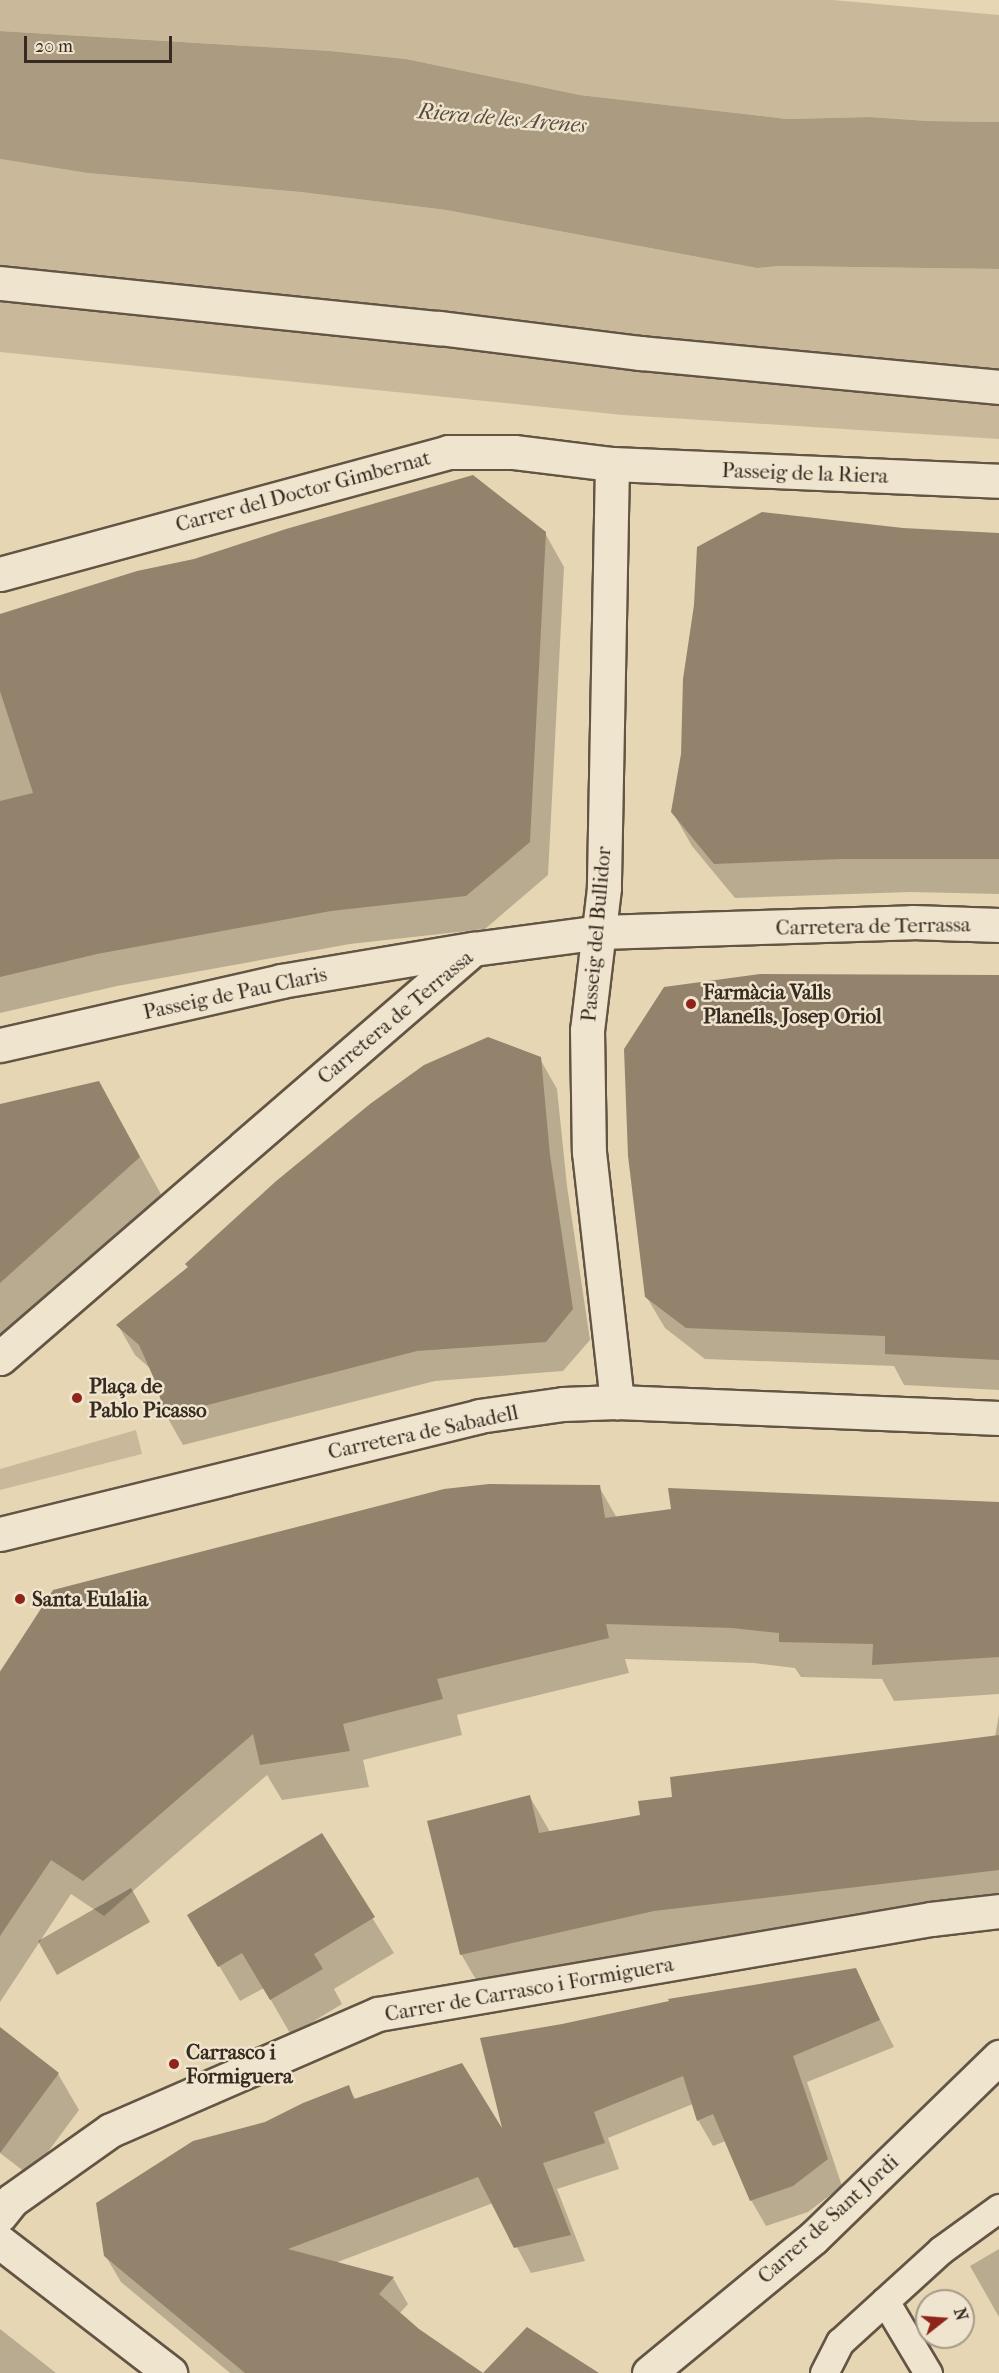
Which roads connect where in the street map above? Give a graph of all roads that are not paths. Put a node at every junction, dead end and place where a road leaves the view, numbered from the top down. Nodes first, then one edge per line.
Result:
1 (0, 283) edge
2 (999, 387) edge
3 (612, 464) junction
4 (999, 481) edge
5 (0, 574) edge
6 (999, 925) edge
7 (600, 932) junction
8 (473, 949) junction
9 (0, 1045) edge
10 (0, 1358) edge
11 (617, 1402) junction
12 (999, 1418) edge
13 (0, 1534) edge
14 (999, 1911) edge
15 (999, 2057) edge
16 (999, 2208) edge
17 (0, 2215) edge
18 (0, 2242) edge
19 (885, 2301) junction
20 (170, 2373) edge
21 (648, 2373) edge
22 (824, 2373) edge
23 (928, 2373) edge

1 - 2 street
3 - 4 street, Passeig de la Riera
3 - 5 street, Carrer del Doctor Gimbernat
3 - 7 street, Passeig del Bullidor
6 - 7 street, Carretera de Terrassa
7 - 8 street, Carretera de Terrassa
7 - 11 street, Passeig del Bullidor
8 - 9 street, Passeig de Pau Claris
8 - 10 street, Carretera de Terrassa
11 - 12 street, Carretera de Sabadell
11 - 13 street, Carretera de Sabadell
14 - 17 street, Carrer de Carrasco i Formiguera
15 - 21 street, Carrer de Sant Jordi
16 - 19 lane
18 - 20 street
19 - 22 lane
19 - 23 lane

